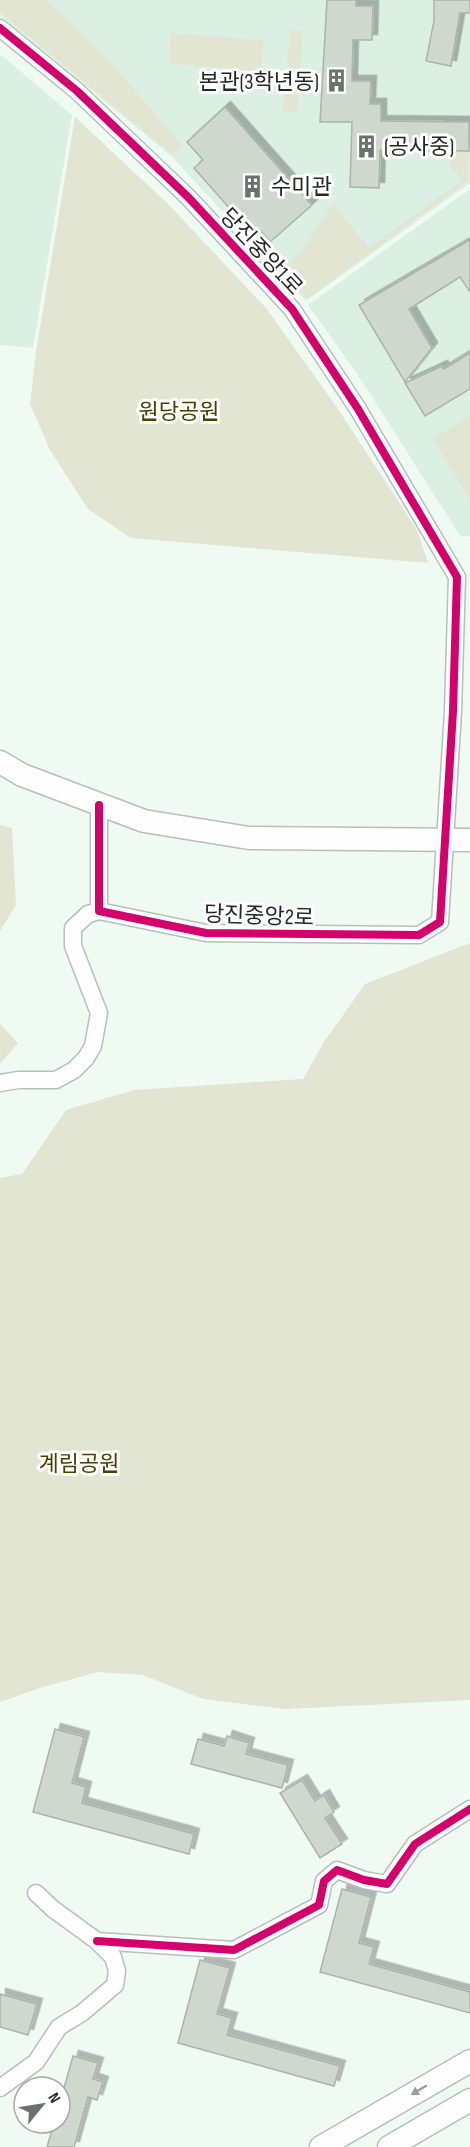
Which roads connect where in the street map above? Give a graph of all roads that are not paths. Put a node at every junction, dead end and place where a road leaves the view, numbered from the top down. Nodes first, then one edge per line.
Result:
1 (0, 28) edge
2 (464, 573) edge
3 (0, 762) edge
4 (99, 805) junction
5 (443, 840) junction
6 (470, 840) edge
7 (99, 911) junction
8 (0, 1083) edge
9 (470, 1809) edge
10 (36, 1893) dead end
11 (97, 1941) junction
12 (470, 2061) edge
13 (0, 2088) edge
14 (470, 2100) edge
15 (321, 2147) edge
16 (389, 2147) edge

1 - 2 street, 당진중앙1로
2 - 5 street
3 - 4 street
4 - 5 street
4 - 7 street
5 - 6 street
5 - 7 street, 당진중앙2로
7 - 8 street
9 - 11 street
10 - 11 street
11 - 13 street
12 -> 15 street
14 - 16 street

